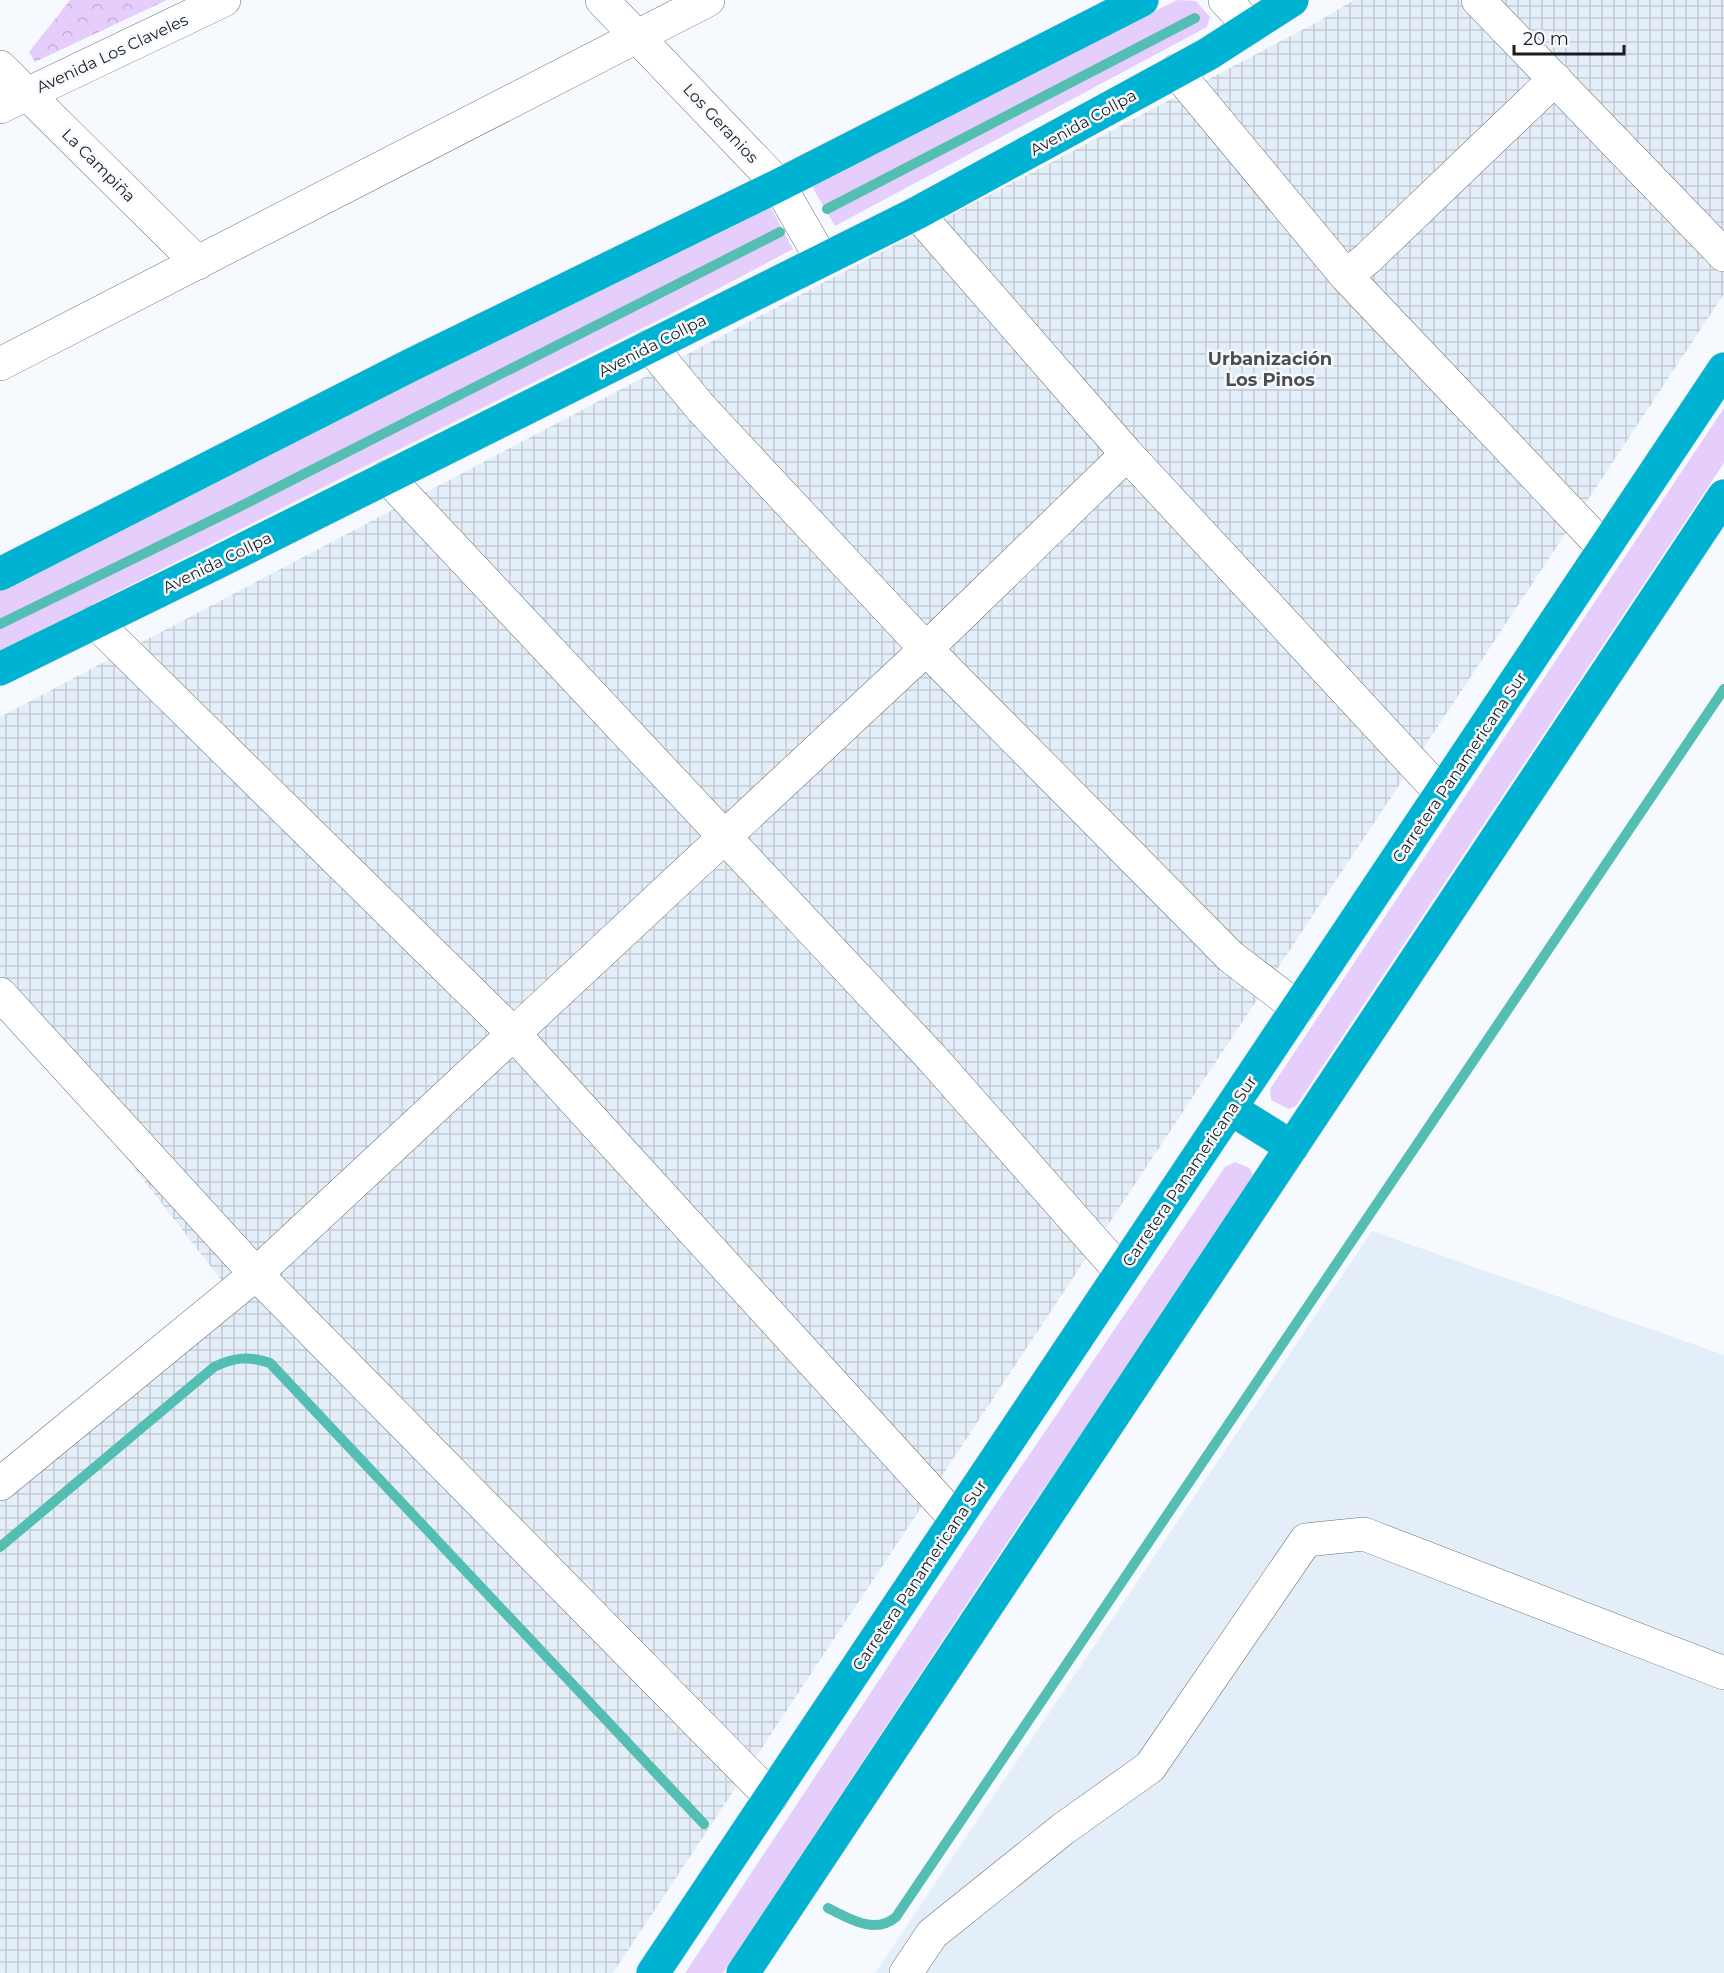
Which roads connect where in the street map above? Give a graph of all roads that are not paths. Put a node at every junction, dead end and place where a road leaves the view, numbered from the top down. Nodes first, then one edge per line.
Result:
1 (224, 0) edge
2 (602, 0) edge
3 (708, 0) edge
4 (1142, 0) edge
5 (1225, 0) edge
6 (1292, 0) edge
7 (1478, 0) edge
8 (1250, 27) junction
9 (639, 37) junction
10 (0, 67) edge
11 (1176, 71) junction
12 (1555, 79) junction
13 (13, 100) edge
14 (779, 185) junction
15 (917, 213) junction
16 (1724, 255) edge
17 (822, 260) junction
18 (198, 263) junction
19 (1346, 276) junction
20 (650, 346) junction
21 (0, 364) edge
22 (1724, 369) edge
23 (1127, 454) junction
24 (387, 477) junction
25 (1724, 496) edge
26 (1604, 548) junction
27 (0, 574) edge
28 (95, 622) junction
29 (926, 649) junction
30 (0, 669) edge
31 (1441, 793) junction
32 (724, 837) junction
33 (0, 994) edge
34 (1298, 1008) junction
35 (514, 1034) junction
36 (1231, 1108) junction
37 (1292, 1147) junction
38 (1121, 1272) junction
39 (256, 1274) junction
40 (0, 1484) edge
41 (956, 1519) junction
42 (1724, 1673) edge
43 (771, 1797) junction
44 (653, 1973) edge
45 (744, 1973) edge
46 (906, 1973) edge

1 - 13 street, Avenida Los Claveles
2 - 9 street, Los Geranios
3 - 9 street
4 - 14 highway
5 - 8 street
6 - 8 highway, Avenida Collpa
7 - 12 street
8 - 11 highway, Avenida Collpa
9 - 14 street, Los Geranios
9 - 18 street
10 - 13 street, La Campiña
11 - 15 highway, Avenida Collpa
11 - 19 street
12 - 16 street
12 - 19 street
13 - 18 street, La Campiña
14 - 17 street, Los Geranios
14 - 27 highway
15 - 17 highway, Avenida Collpa
15 - 23 street
17 - 20 highway, Avenida Collpa
18 - 21 street
19 - 26 street
20 - 24 highway, Avenida Collpa
20 - 29 street
22 - 26 highway, Carretera Panamericana Sur
23 - 29 street
23 - 31 street
24 - 28 highway, Avenida Collpa
24 - 32 street
25 - 37 highway
26 - 31 highway, Carretera Panamericana Sur
28 - 30 highway, Avenida Collpa
28 - 35 street
29 - 32 street
29 - 34 street
31 - 34 highway, Carretera Panamericana Sur
32 - 35 street
32 - 38 street
33 - 39 street
34 - 36 highway, Carretera Panamericana Sur
35 - 39 street
35 - 41 street
36 - 37 highway
36 - 38 highway, Carretera Panamericana Sur
37 - 45 highway
38 - 41 highway, Carretera Panamericana Sur
39 - 40 street
39 - 43 street
41 - 43 highway, Carretera Panamericana Sur
42 - 46 street
43 - 44 highway, Carretera Panamericana Sur

